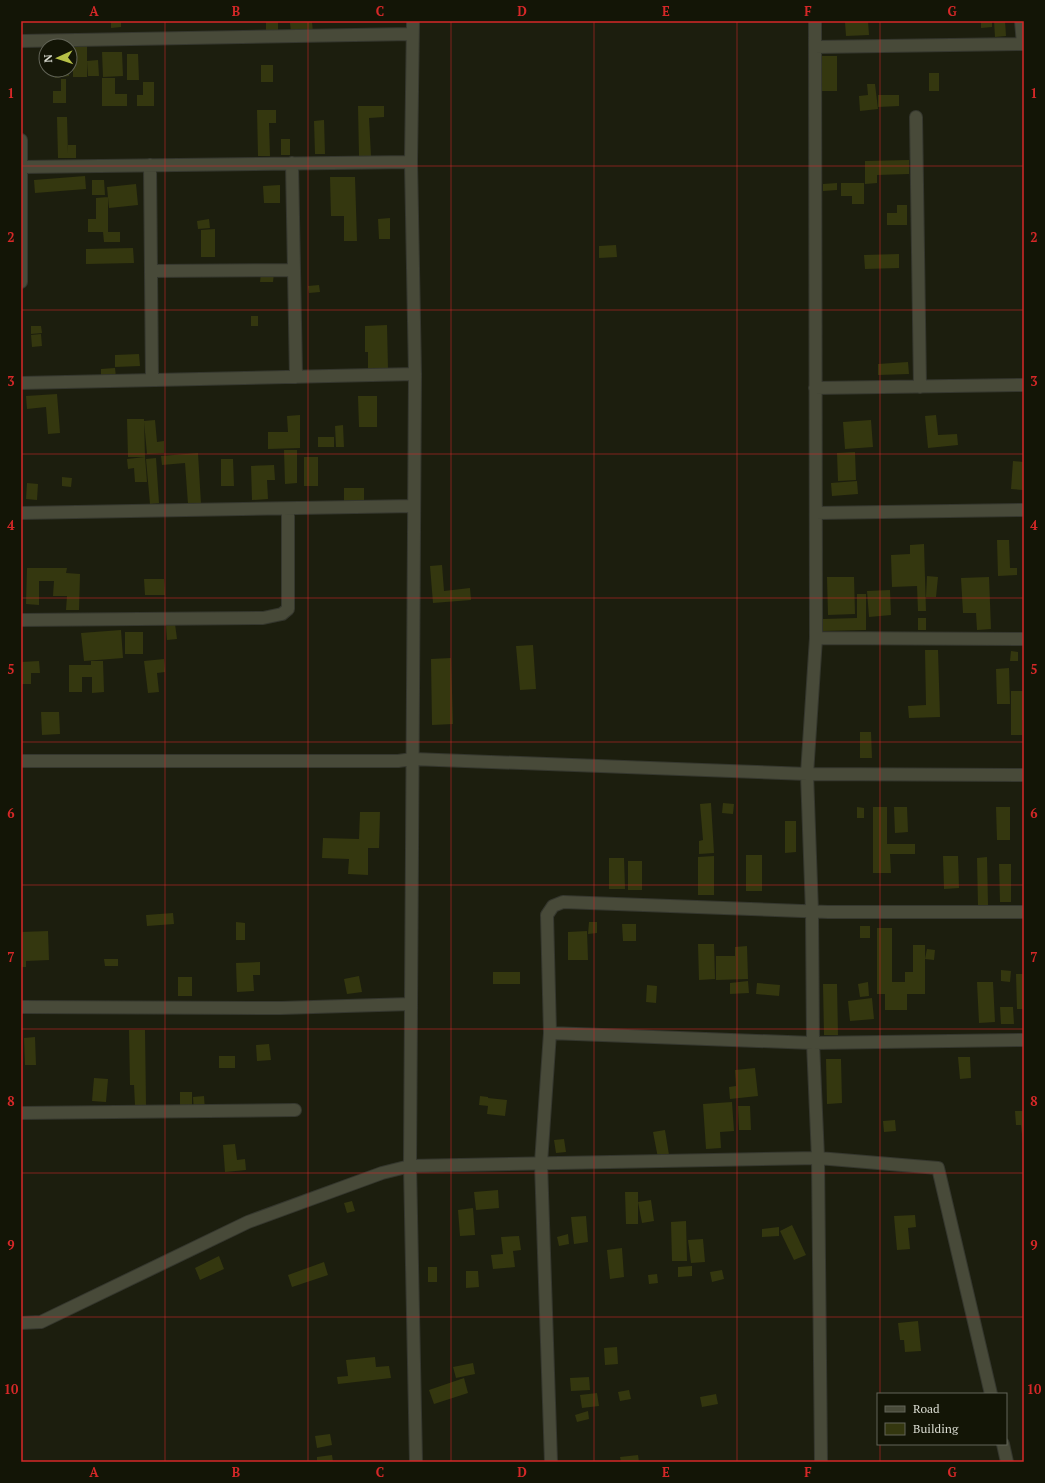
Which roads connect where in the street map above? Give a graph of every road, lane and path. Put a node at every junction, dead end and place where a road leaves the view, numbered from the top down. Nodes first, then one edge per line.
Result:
1 (413, 21) edge
2 (815, 21) edge
3 (1021, 21) edge
4 (412, 34) junction
5 (21, 41) edge
6 (1024, 44) edge
7 (815, 47) junction
8 (916, 117) dead end
9 (21, 140) edge
10 (411, 162) junction
11 (292, 163) junction
12 (150, 165) junction
13 (22, 167) edge
14 (21, 256) edge
15 (293, 270) junction
16 (152, 271) junction
17 (21, 282) edge
18 (415, 374) junction
19 (296, 377) junction
20 (152, 380) junction
21 (21, 383) edge
22 (1024, 385) edge
23 (920, 387) junction
24 (815, 388) junction
25 (414, 506) junction
26 (288, 508) junction
27 (1024, 510) edge
28 (21, 513) edge
29 (816, 513) junction
30 (21, 620) edge
31 (816, 638) junction
32 (1024, 639) edge
33 (413, 759) junction
34 (21, 761) edge
35 (807, 774) junction
36 (1024, 774) edge
37 (812, 912) junction
38 (1024, 912) edge
39 (411, 1004) junction
40 (21, 1007) edge
41 (550, 1033) junction
42 (1024, 1040) edge
43 (813, 1043) junction
44 (295, 1110) dead end
45 (21, 1113) edge
46 (818, 1158) junction
47 (541, 1163) junction
48 (410, 1166) junction
49 (21, 1323) edge
50 (990, 1393) edge
51 (1003, 1445) edge
52 (416, 1462) edge
53 (551, 1462) edge
54 (821, 1462) edge
55 (1007, 1462) edge

1 - 4 street
2 - 7 street
3 - 6 street
4 - 5 street
4 - 10 street
6 - 7 street
7 - 24 street
8 - 23 street
9 - 13 street
10 - 11 street
10 - 18 street
11 - 12 street
11 - 15 street
12 - 13 street
12 - 16 street
13 - 14 street
14 - 17 street
15 - 16 street
15 - 19 street
16 - 20 street
18 - 19 street
18 - 25 street
19 - 20 street
20 - 21 street
22 - 23 street
23 - 24 street
24 - 29 street
25 - 26 street
25 - 33 street
26 - 28 street
26 - 30 street
27 - 29 street
29 - 31 street
31 - 32 street
31 - 35 street
33 - 34 street
33 - 35 street
33 - 39 street
35 - 36 street
35 - 37 street
37 - 38 street
37 - 41 street
37 - 43 street
39 - 40 street
39 - 48 street
41 - 43 street
41 - 47 street
42 - 43 street
43 - 46 street
44 - 45 street
46 - 47 street
46 - 50 street
46 - 54 street
47 - 48 street
47 - 53 street
48 - 49 street
48 - 52 street
51 - 55 street

